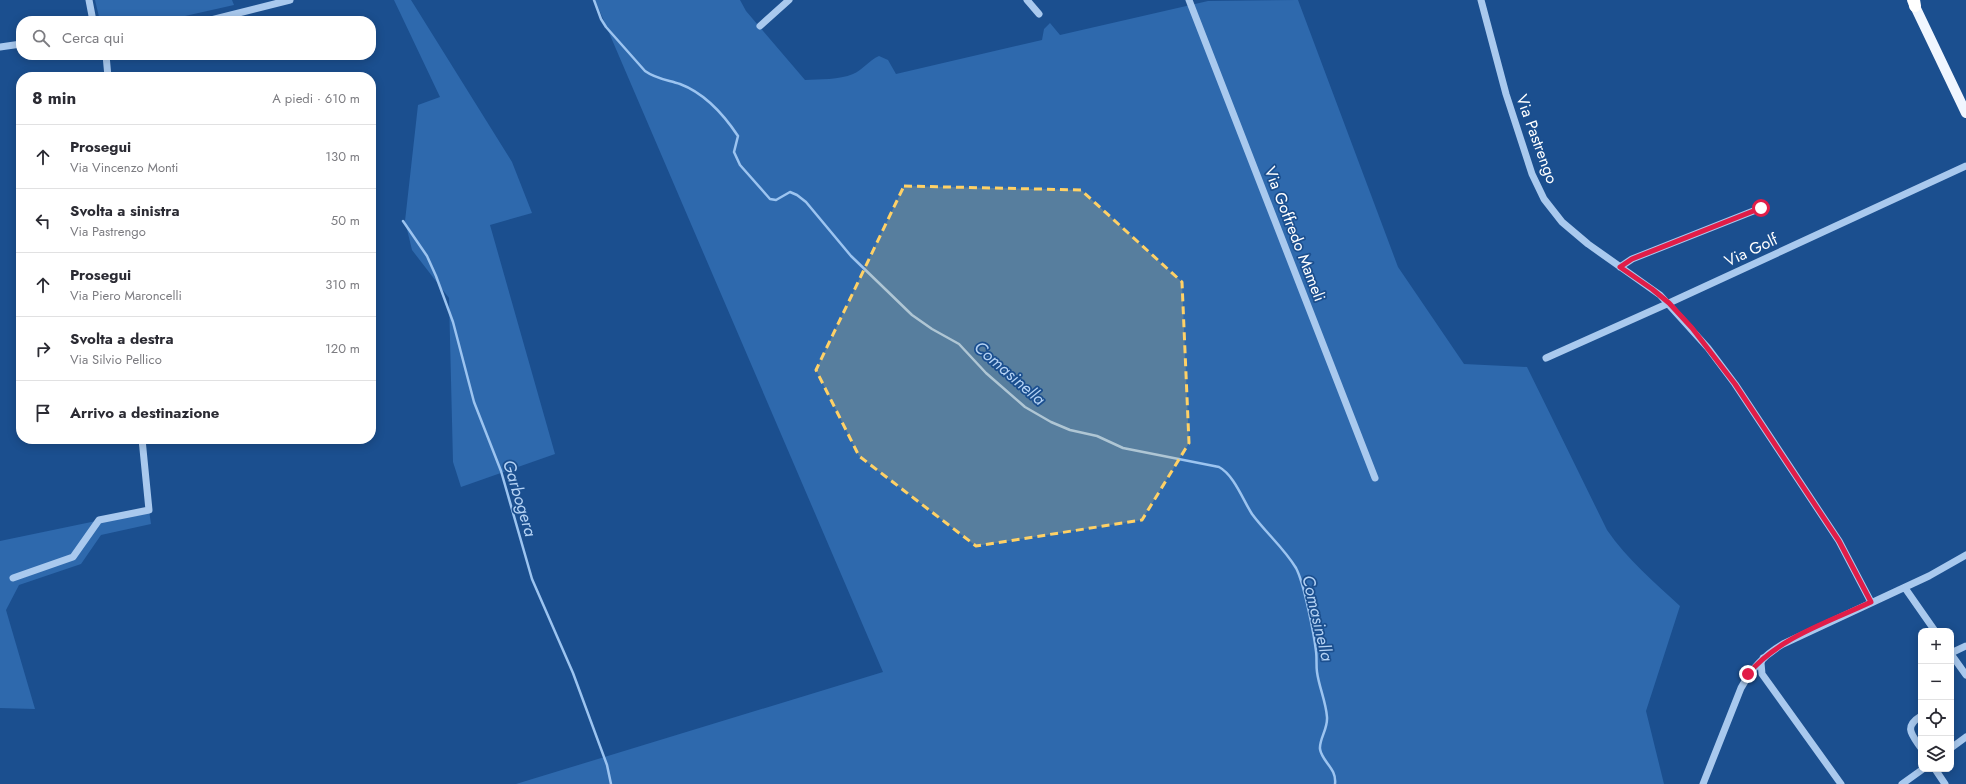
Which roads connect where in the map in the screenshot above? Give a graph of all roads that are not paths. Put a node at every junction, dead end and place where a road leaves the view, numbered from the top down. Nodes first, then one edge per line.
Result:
1 (89, 0) edge
2 (290, 0) edge
3 (789, 0) edge
4 (1027, 0) edge
5 (1189, 0) edge
6 (1481, 0) edge
7 (1914, 2) edge
8 (1039, 14) dead end
9 (92, 16) edge
10 (228, 16) edge
11 (760, 26) dead end
12 (16, 45) edge
13 (0, 47) edge
14 (106, 60) edge
15 (108, 72) edge
16 (1964, 102) edge
17 (1966, 114) edge
18 (1966, 166) edge
19 (1761, 208) dead end
20 (1620, 267) junction
21 (1669, 303) junction
22 (1546, 358) dead end
23 (142, 444) edge
24 (1374, 478) dead end
25 (1966, 556) edge
26 (13, 578) dead end
27 (1905, 588) junction
28 (1871, 602) junction
29 (1933, 628) edge
30 (1966, 646) edge
31 (1954, 652) edge
32 (1954, 657) edge
33 (1764, 658) junction
34 (1966, 675) edge
35 (1918, 718) edge
36 (1966, 737) edge
37 (1918, 743) edge
38 (1954, 746) edge
39 (1919, 772) edge
40 (1937, 772) edge
41 (1703, 784) edge
42 (1841, 784) edge
43 (1902, 784) edge
44 (1945, 784) edge

1 - 9 street
2 - 10 street
3 - 11 street
4 - 8 street
5 - 24 street, Via Goffredo Mameli
6 - 20 street, Via Pastrengo
7 - 16 main road
12 - 13 street
14 - 15 street
16 - 17 main road
18 - 21 street, Via Golf
19 - 20 street
20 - 21 street, Via Pastrengo
21 - 22 street, Via Golf
21 - 28 street, Via Pastrengo
23 - 26 street
25 - 27 street
27 - 28 street
27 - 29 street
28 - 33 street
30 - 31 street
32 - 34 street
33 - 41 street
33 - 42 street
35 - 37 street
36 - 38 street
39 - 43 street
40 - 44 street

